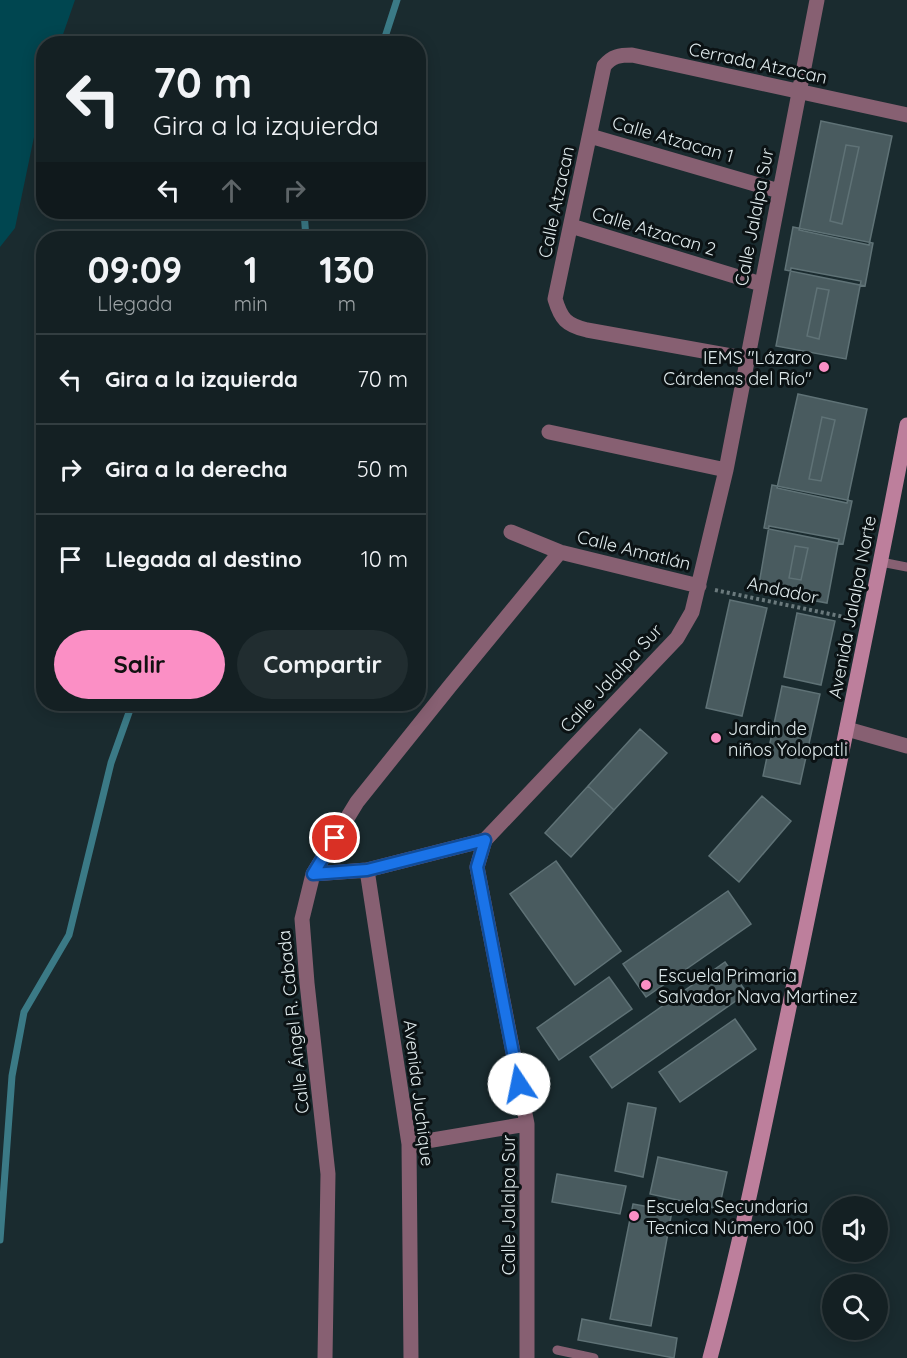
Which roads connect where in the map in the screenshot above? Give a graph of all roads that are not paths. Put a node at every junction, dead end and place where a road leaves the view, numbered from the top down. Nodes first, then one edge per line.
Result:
1 (817, 0) edge
2 (604, 66) joint
3 (799, 91) junction
4 (907, 115) edge
5 (590, 136) junction
6 (779, 190) junction
7 (571, 226) junction
8 (761, 284) junction
9 (748, 359) junction
10 (907, 425) edge
11 (549, 432) dead end
12 (726, 470) junction
13 (511, 532) dead end
14 (560, 552) junction
15 (881, 562) junction
16 (907, 567) edge
17 (705, 588) junction
18 (847, 729) junction
19 (907, 746) edge
20 (485, 840) junction
21 (367, 870) junction
22 (313, 874) junction
23 (527, 1124) junction
24 (409, 1144) junction
25 (557, 1350) dead end
26 (325, 1358) edge
27 (411, 1358) edge
28 (527, 1358) edge
29 (594, 1358) edge
30 (710, 1358) edge

1 - 3 street, Calle Jalalpa Sur
2 - 3 street, Cerrada Atzacan
2 - 5 street, Calle Atzacan
3 - 4 street, Cerrada Atzacan
3 - 6 street, Calle Jalalpa Sur
5 - 6 street, Calle Atzacan 1
5 - 7 street, Calle Atzacan
6 - 8 street, Calle Jalalpa Sur
7 - 8 street, Calle Atzacan 2
7 - 9 street, Calle Atzacan
8 - 9 street, Calle Jalalpa Sur
9 - 12 street, Calle Jalalpa Sur
10 - 15 street, Avenida Jalalpa Norte
11 - 12 street
12 - 17 street, Calle Jalalpa Sur
13 - 14 street, Calle Amatlán
14 - 17 street, Calle Amatlán
14 - 22 street, Calle Ángel R. Cabada
15 - 16 lane
15 - 18 street, Avenida Jalalpa Norte
17 - 20 street, Calle Jalalpa Sur
18 - 19 street
18 - 30 street, Avenida Jalalpa Norte
20 - 21 street
20 - 23 street, Calle Jalalpa Sur
21 - 22 street
21 - 24 street, Avenida Juchique
22 - 26 street, Calle Ángel R. Cabada
23 - 24 street
23 - 28 street, Calle Jalalpa Sur
24 - 27 street, Avenida Juchique
25 - 29 lane

